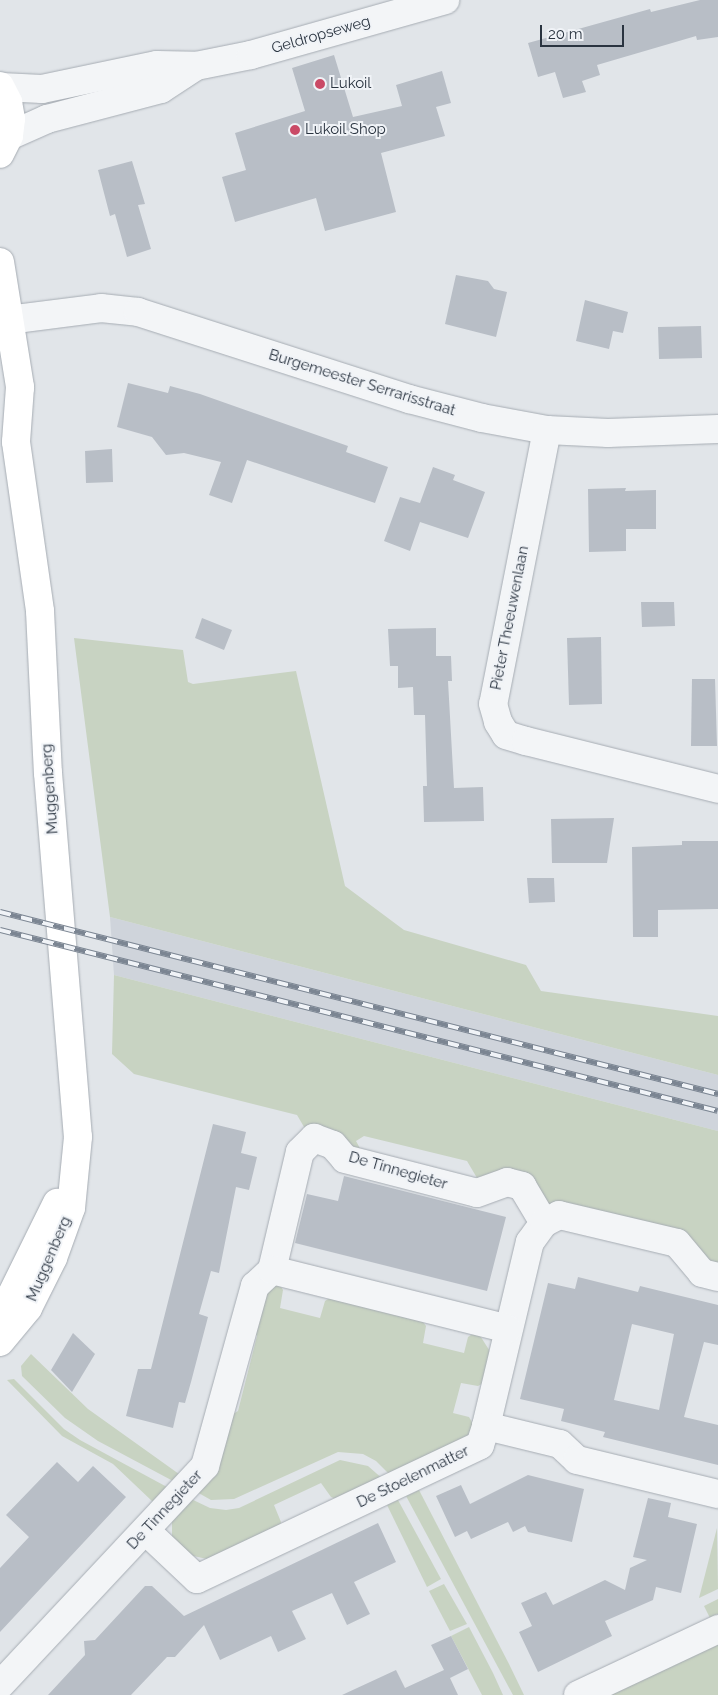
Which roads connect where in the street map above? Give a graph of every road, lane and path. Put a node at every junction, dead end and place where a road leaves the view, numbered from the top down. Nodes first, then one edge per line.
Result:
1 (445, 0) edge
2 (196, 66) junction
3 (0, 86) edge
4 (5, 145) edge
5 (0, 262) edge
6 (6, 320) edge
7 (0, 398) edge
8 (718, 429) edge
9 (547, 430) junction
10 (16, 442) junction
11 (718, 789) edge
12 (78, 1137) junction
13 (544, 1224) junction
14 (272, 1270) junction
15 (718, 1276) edge
16 (0, 1309) edge
17 (508, 1329) junction
18 (0, 1342) edge
19 (486, 1426) junction
20 (718, 1494) edge
21 (146, 1531) junction
22 (718, 1629) edge
23 (0, 1685) edge
24 (578, 1695) edge

1 - 2 street, Geldropseweg
2 - 3 street, Geldropseweg
2 - 4 street, Geldropseweg
3 - 4 main road
5 - 6 main road, Muggenberg
6 - 9 street, Burgemeester Serrarisstraat
6 - 10 main road, Muggenberg
7 - 10 main road, Muggenberg
8 - 9 street, Burgemeester Serrarisstraat
9 - 11 street, Pieter Theeuwenlaan
10 - 12 main road, Muggenberg
12 - 16 main road, Muggenberg
12 - 18 main road, Muggenberg
13 - 14 street, De Tinnegieter
13 - 15 street
13 - 17 street
14 - 17 street
14 - 21 street, De Tinnegieter
17 - 19 street
19 - 20 street
19 - 21 street, De Stoelenmatter
21 - 23 street, De Tinnegieter
22 - 24 street

